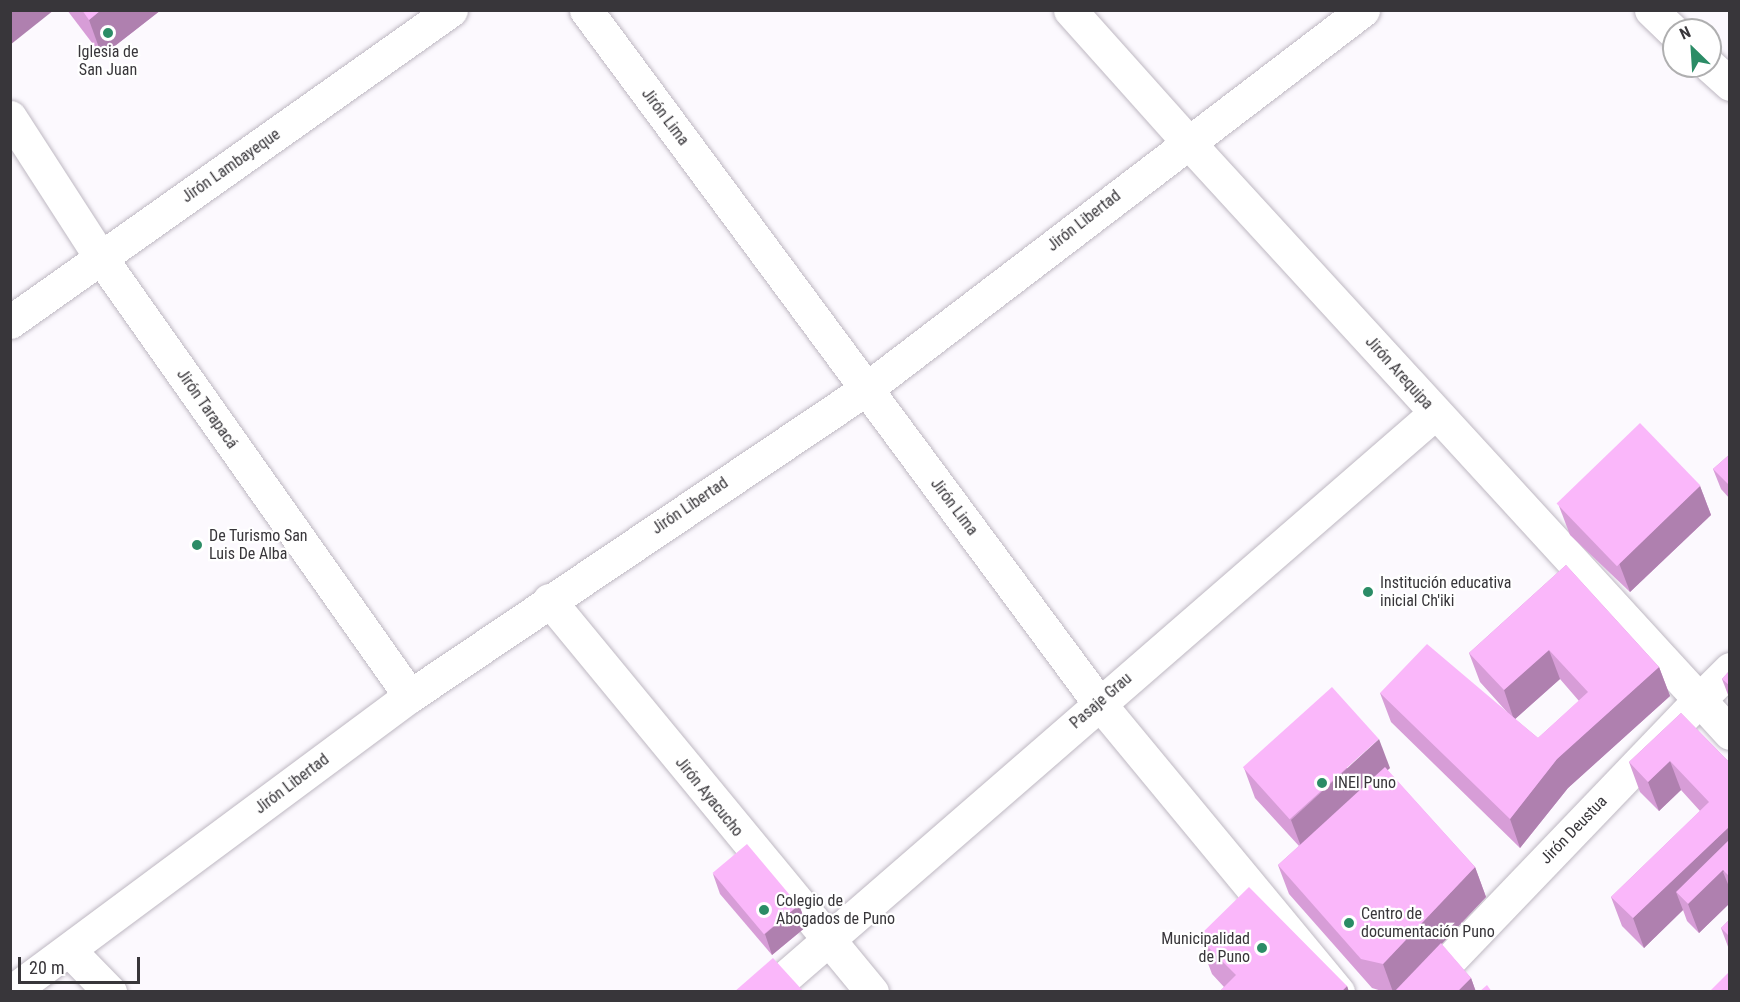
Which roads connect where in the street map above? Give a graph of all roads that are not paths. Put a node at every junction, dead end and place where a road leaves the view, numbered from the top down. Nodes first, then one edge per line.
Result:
1 (451, 10) edge
2 (586, 10) edge
3 (1363, 10) edge
4 (1651, 10) edge
5 (1070, 11) edge
6 (1662, 21) edge
7 (10, 117) edge
8 (1188, 142) junction
9 (101, 258) junction
10 (10, 322) edge
11 (866, 389) junction
12 (1435, 413) junction
13 (549, 600) junction
14 (1730, 669) edge
15 (410, 696) junction
16 (1699, 700) junction
17 (1099, 703) junction
18 (1730, 734) edge
19 (827, 942) junction
20 (69, 950) junction
21 (11, 992) edge
22 (110, 992) edge
23 (768, 992) edge
24 (872, 992) edge
25 (1338, 992) edge
26 (1419, 992) edge

1 - 9 street, Jirón Lambayeque
2 - 11 street, Jirón Lima
3 - 8 street, Jirón Libertad
4 - 6 street
5 - 8 street, Jirón Arequipa
7 - 9 street, Jirón Tarapacá
8 - 11 street, Jirón Libertad
8 - 12 street, Jirón Arequipa
9 - 10 street, Jirón Lambayeque
9 - 15 street, Jirón Tarapacá
11 - 13 street, Jirón Libertad
11 - 17 street, Jirón Lima
12 - 16 street, Jirón Arequipa
12 - 17 street, Pasaje Grau
13 - 15 street, Jirón Libertad
13 - 19 street, Jirón Ayacucho
14 - 16 street, Jirón Deustua
15 - 20 street, Jirón Libertad
16 - 18 street, Jirón Arequipa
16 - 26 street, Jirón Deustua
17 - 19 street, Pasaje Grau
17 - 25 street, Jirón Lima
19 - 23 street, Pasaje Grau
19 - 24 street, Jirón Ayacucho
20 - 21 street, Jirón Libertad
20 - 22 street

